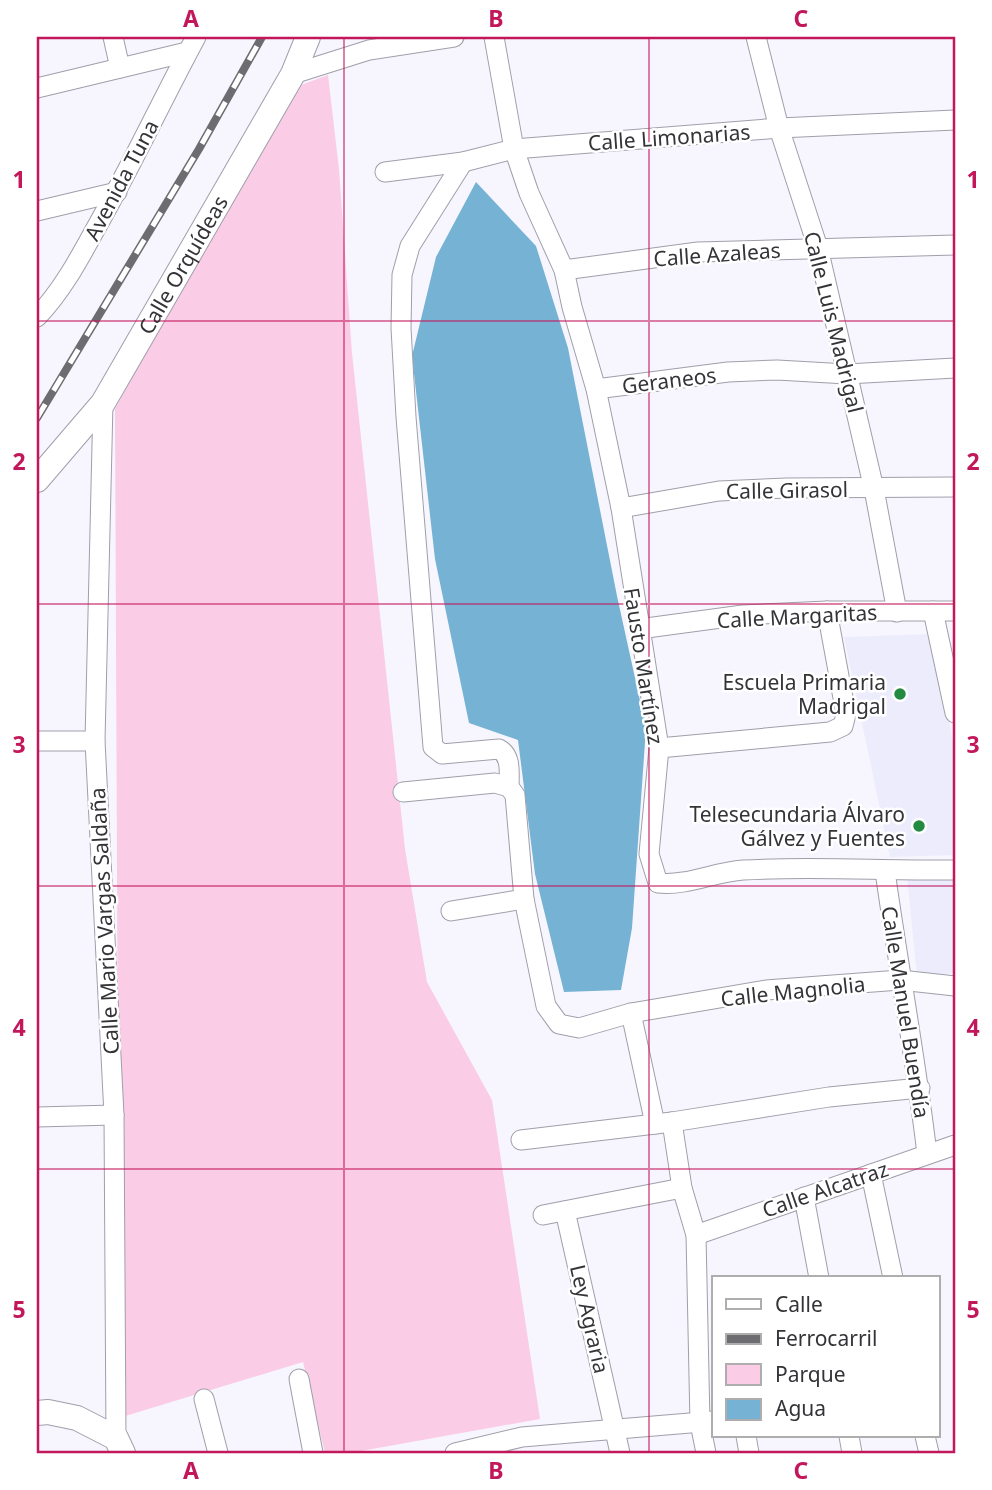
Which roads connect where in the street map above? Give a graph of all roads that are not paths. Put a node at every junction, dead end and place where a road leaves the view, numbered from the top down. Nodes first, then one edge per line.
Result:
1 (113, 37) edge
2 (308, 37) edge
3 (454, 37) edge
4 (494, 37) edge
5 (756, 37) edge
6 (191, 45) edge
7 (120, 68) junction
8 (293, 74) junction
9 (37, 88) edge
10 (955, 120) edge
11 (779, 128) junction
12 (514, 149) junction
13 (463, 162) junction
14 (385, 172) dead end
15 (117, 192) junction
16 (37, 211) edge
17 (955, 245) edge
18 (818, 248) junction
19 (564, 270) junction
20 (37, 317) edge
21 (955, 368) edge
22 (847, 374) junction
23 (596, 389) junction
24 (103, 403) junction
25 (37, 480) edge
26 (955, 487) edge
27 (874, 489) junction
28 (621, 508) junction
29 (827, 611) junction
30 (933, 611) junction
31 (955, 611) edge
32 (898, 612) junction
33 (639, 629) junction
34 (955, 713) edge
35 (37, 741) edge
36 (95, 741) junction
37 (659, 748) junction
38 (509, 787) junction
39 (403, 792) dead end
40 (955, 870) edge
41 (884, 871) junction
42 (524, 899) junction
43 (451, 911) dead end
44 (900, 980) junction
45 (955, 987) edge
46 (631, 1013) junction
47 (920, 1088) junction
48 (114, 1115) junction
49 (37, 1117) edge
50 (664, 1123) junction
51 (521, 1140) dead end
52 (955, 1144) edge
53 (927, 1154) junction
54 (871, 1174) junction
55 (682, 1188) junction
56 (804, 1197) junction
57 (565, 1211) junction
58 (543, 1215) dead end
59 (696, 1235) junction
60 (819, 1276) edge
61 (893, 1276) edge
62 (299, 1379) dead end
63 (204, 1399) dead end
64 (37, 1413) edge
65 (707, 1422) edge
66 (616, 1428) junction
67 (523, 1445) edge
68 (119, 1446) edge
69 (218, 1453) edge
70 (313, 1453) edge
71 (455, 1453) edge
72 (620, 1453) edge
73 (706, 1453) edge

1 - 7 street
2 - 8 street, Calle Orquídeas
3 - 8 street
4 - 12 street, Geraneos
5 - 11 street, Calle Luis Madrigal
6 - 7 street
6 - 15 street, Avenida Tuna
7 - 9 street
8 - 24 street, Calle Orquídeas
10 - 11 street, Calle Limonarias
11 - 12 street, Calle Limonarias
11 - 18 street, Calle Luis Madrigal
12 - 13 street, Calle Limonarias
12 - 19 street, Geraneos
13 - 14 street, Calle Limonarias
13 - 38 street, Calle Magnolia
15 - 16 street
15 - 20 street, Avenida Tuna
17 - 18 street, Calle Azaleas
18 - 19 street, Calle Azaleas
18 - 22 street, Calle Luis Madrigal
19 - 23 street, Geraneos
21 - 22 street, Geraneos
22 - 23 street, Geraneos
22 - 27 street, Calle Luis Madrigal
23 - 28 street, Fausto Martínez
24 - 25 street, Calle Orquídeas
24 - 36 street, Calle Mario Vargas Saldaña
26 - 27 street, Calle Girasol
27 - 28 street, Calle Girasol
27 - 32 street, Calle Luis Madrigal
28 - 33 street, Fausto Martínez
29 - 32 street, Calle Margaritas
29 - 33 street, Calle Margaritas
29 - 37 street
30 - 31 street, Calle Margaritas
30 - 32 street, Calle Margaritas
30 - 34 street
33 - 37 street, Fausto Martínez
35 - 36 street
36 - 48 street, Calle Mario Vargas Saldaña
37 - 41 street, Fausto Martínez
38 - 39 street
38 - 42 street, Calle Magnolia
40 - 41 street
41 - 44 street, Calle Manuel Buendía
42 - 43 street
42 - 46 street, Calle Magnolia
44 - 45 street, Calle Magnolia
44 - 46 street, Calle Magnolia
44 - 47 street, Calle Manuel Buendía
46 - 50 street
47 - 50 street
47 - 53 street, Calle Manuel Buendía
48 - 49 street
48 - 68 street, Calle Mario Vargas Saldaña
50 - 51 street
50 - 55 street
52 - 53 street, Calle Alcatraz
53 - 54 street, Calle Alcatraz
54 - 56 street, Calle Alcatraz
54 - 61 street
55 - 57 street
55 - 59 street
56 - 59 street, Calle Alcatraz
56 - 60 street
57 - 58 street
57 - 66 street, Ley Agraria
59 - 65 street
62 - 70 street
63 - 69 street
64 - 68 street
65 - 66 street
65 - 73 street
66 - 67 street
66 - 72 street, Ley Agraria
67 - 71 street

